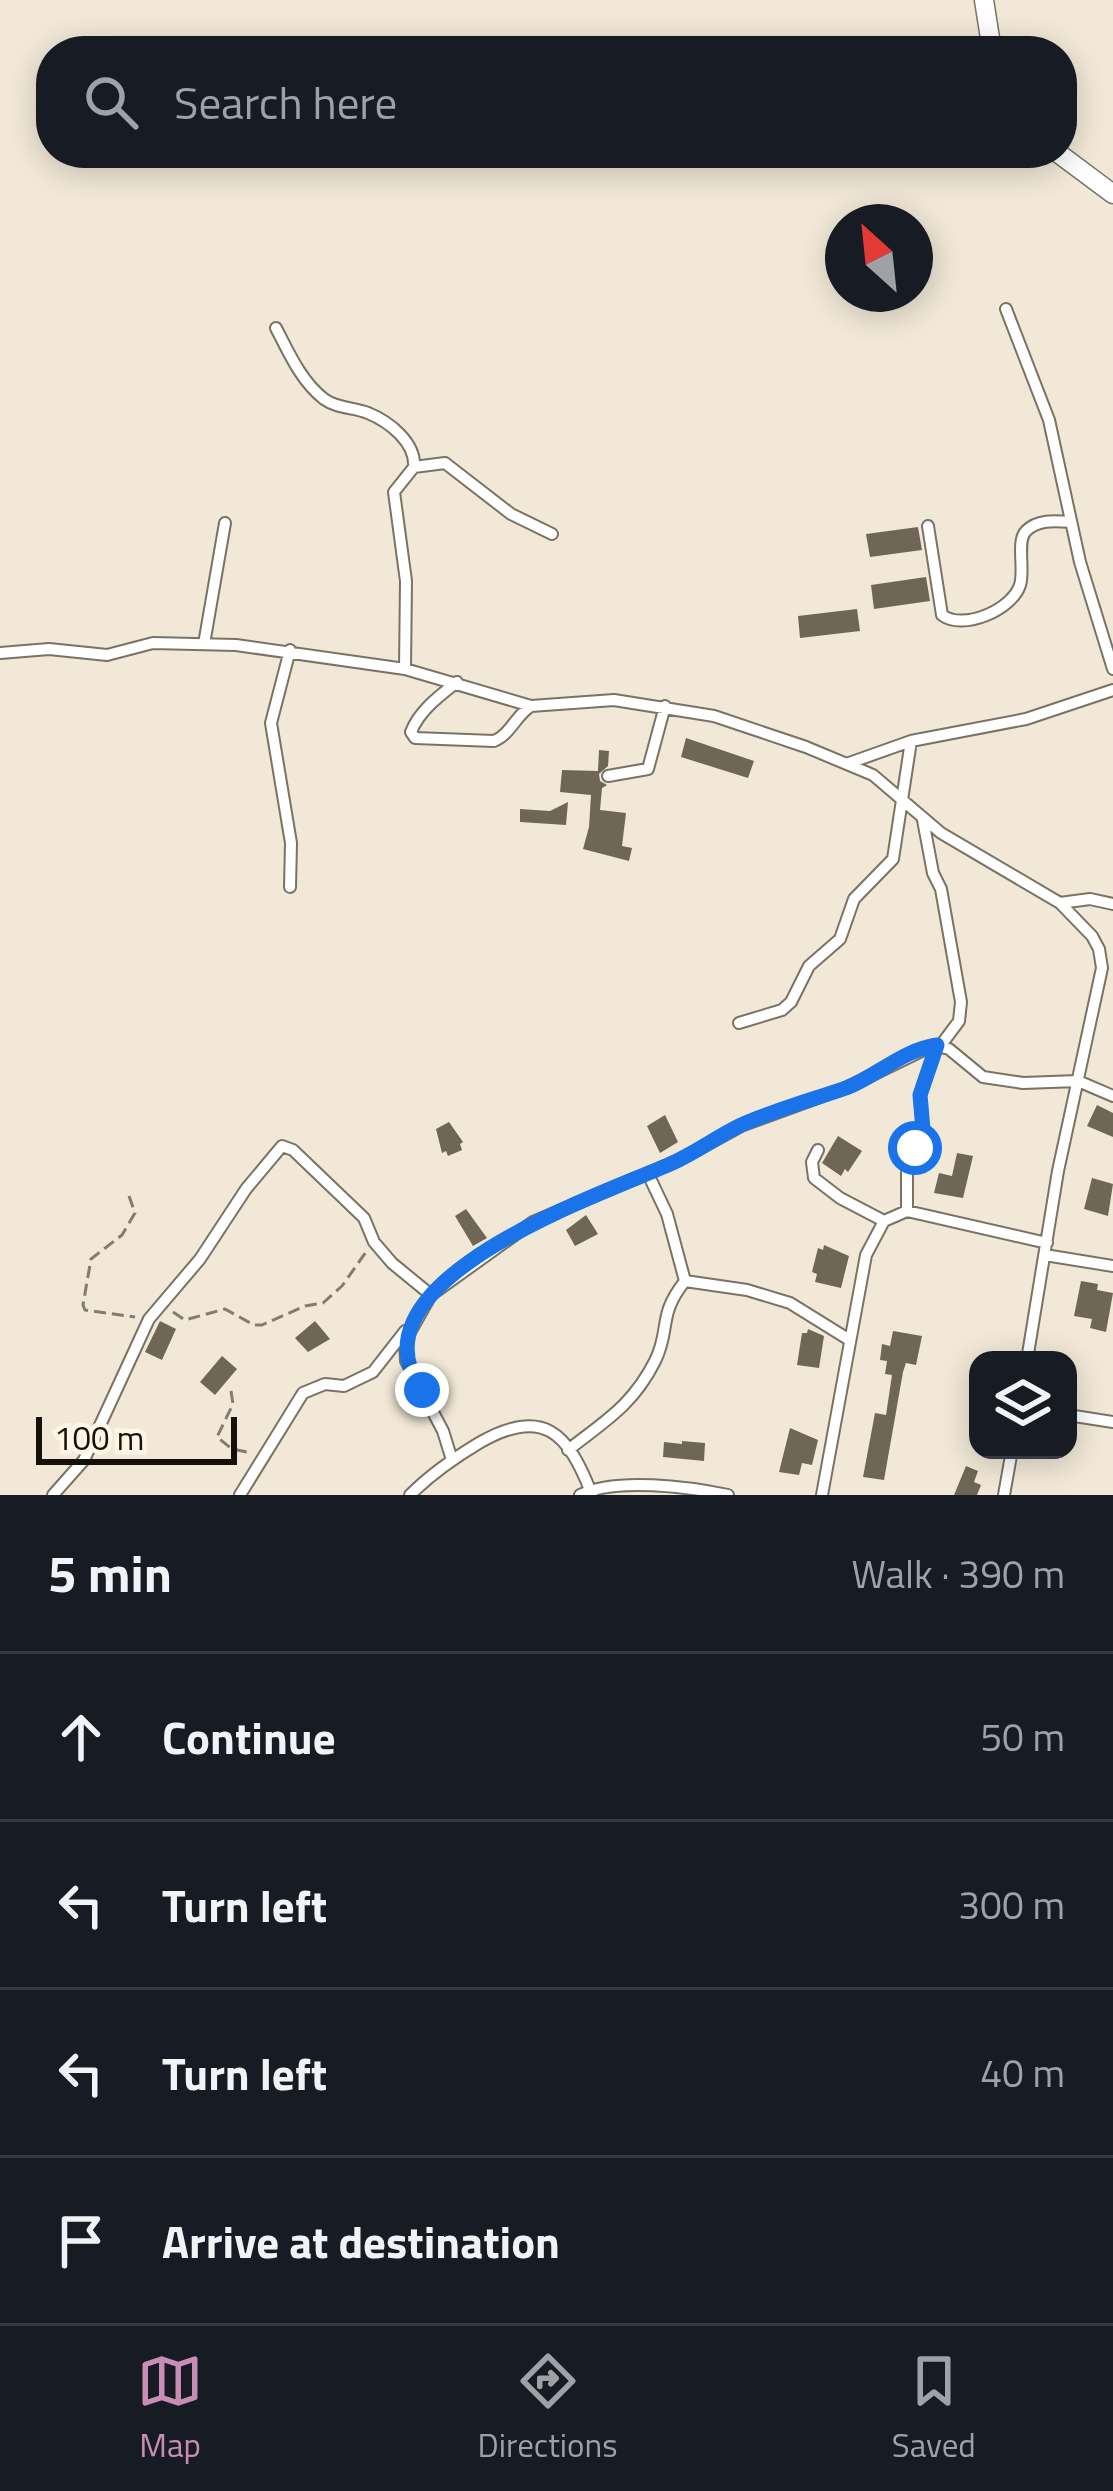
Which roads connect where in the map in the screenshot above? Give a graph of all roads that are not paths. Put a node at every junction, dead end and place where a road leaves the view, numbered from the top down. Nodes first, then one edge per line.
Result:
1 (984, 0) edge
2 (990, 36) edge
3 (1077, 167) edge
4 (1113, 194) edge
5 (1006, 309) dead end
6 (276, 328) dead end
7 (414, 467) junction
8 (1071, 522) junction
9 (224, 523) dead end
10 (928, 526) dead end
11 (552, 534) dead end
12 (204, 644) junction
13 (290, 650) junction
14 (0, 653) edge
15 (405, 669) junction
16 (1113, 669) edge
17 (457, 682) junction
18 (1112, 691) edge
19 (531, 706) junction
20 (665, 706) junction
21 (911, 741) junction
22 (849, 764) junction
23 (608, 776) dead end
24 (903, 800) junction
25 (923, 820) junction
26 (290, 887) dead end
27 (1060, 903) junction
28 (1113, 904) edge
29 (739, 1023) dead end
30 (939, 1045) junction
31 (1078, 1081) junction
32 (1113, 1096) edge
33 (818, 1150) dead end
34 (648, 1174) junction
35 (907, 1211) junction
36 (884, 1221) junction
37 (1047, 1249) junction
38 (1113, 1266) edge
39 (685, 1281) junction
40 (431, 1295) junction
41 (413, 1322) junction
42 (848, 1339) junction
43 (1029, 1351) edge
44 (1077, 1416) edge
45 (1113, 1422) edge
46 (568, 1450) junction
47 (1010, 1459) edge
48 (452, 1460) junction
49 (69, 1489) edge
50 (588, 1493) edge
51 (52, 1495) edge
52 (240, 1495) edge
53 (410, 1495) edge
54 (728, 1495) edge
55 (821, 1495) edge
56 (1004, 1495) edge

1 - 2 highway
3 - 4 highway
5 - 8 street
6 - 7 street
7 - 11 street
7 - 15 street
8 - 10 street
8 - 16 street
9 - 12 street
12 - 13 street
12 - 14 street
13 - 15 street
13 - 26 street
15 - 17 street
17 - 19 street
17 - 19 street
18 - 21 street
19 - 20 street
20 - 22 street
20 - 23 street
21 - 22 street
21 - 24 street
22 - 24 street
24 - 25 street
24 - 29 street
25 - 27 street
25 - 30 street
27 - 28 street
27 - 31 street
30 - 31 street
30 - 34 street
30 - 35 street
31 - 32 street
31 - 37 street
33 - 36 street
34 - 39 street
34 - 40 street
35 - 36 street
35 - 37 street
36 - 42 street
37 - 38 street
37 - 43 street
39 - 42 street
39 - 46 street
40 - 41 street
40 - 49 street
41 - 48 street
41 - 52 street
42 - 55 street
44 - 45 street
46 - 48 street
46 - 50 street
47 - 56 street
48 - 53 street
49 - 51 street
50 - 54 street

